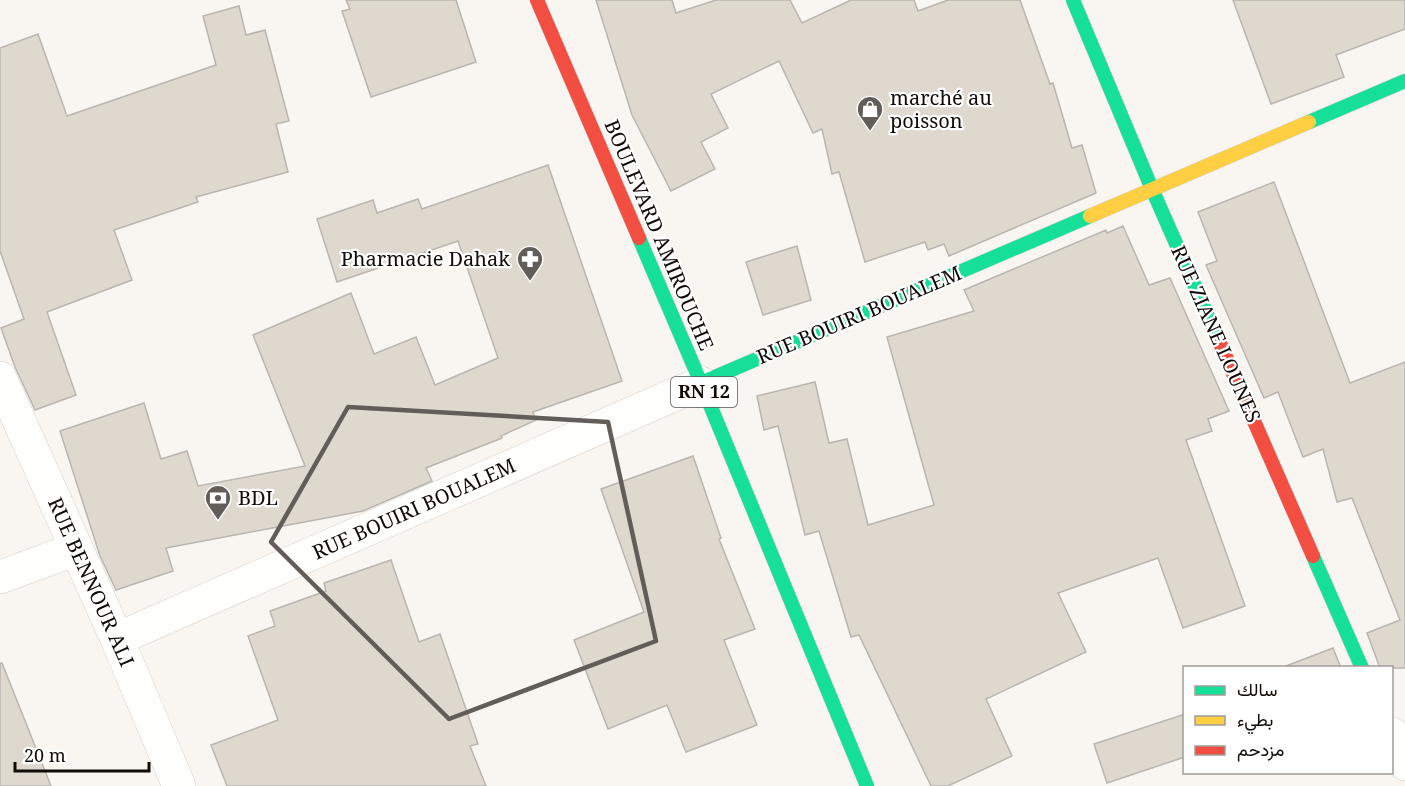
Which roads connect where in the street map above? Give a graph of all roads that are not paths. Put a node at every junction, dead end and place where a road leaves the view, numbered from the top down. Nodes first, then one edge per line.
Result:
1 (537, 0) edge
2 (1073, 0) edge
3 (1405, 81) edge
4 (1152, 189) junction
5 (0, 378) edge
6 (701, 383) junction
7 (76, 549) junction
8 (0, 577) edge
9 (117, 639) junction
10 (1361, 666) edge
11 (1393, 736) edge
12 (1405, 764) edge
13 (179, 786) edge
14 (867, 786) edge

1 - 6 main road, BOULEVARD AMIROUCHE / RN 12
2 - 4 main road, RUE ZIANE LOUNES
3 - 4 main road, RUE BOUIRI BOUALEM
4 - 6 main road, RUE BOUIRI BOUALEM
4 - 10 main road, RUE ZIANE LOUNES
5 - 7 street, RUE BENNOUR ALI
6 - 9 street, RUE BOUIRI BOUALEM
6 - 14 main road, BOULEVARD AMIROUCHE / RN 12
7 - 8 street
7 - 9 street, RUE BENNOUR ALI
9 - 13 street, RUE BENNOUR ALI
11 - 12 street

